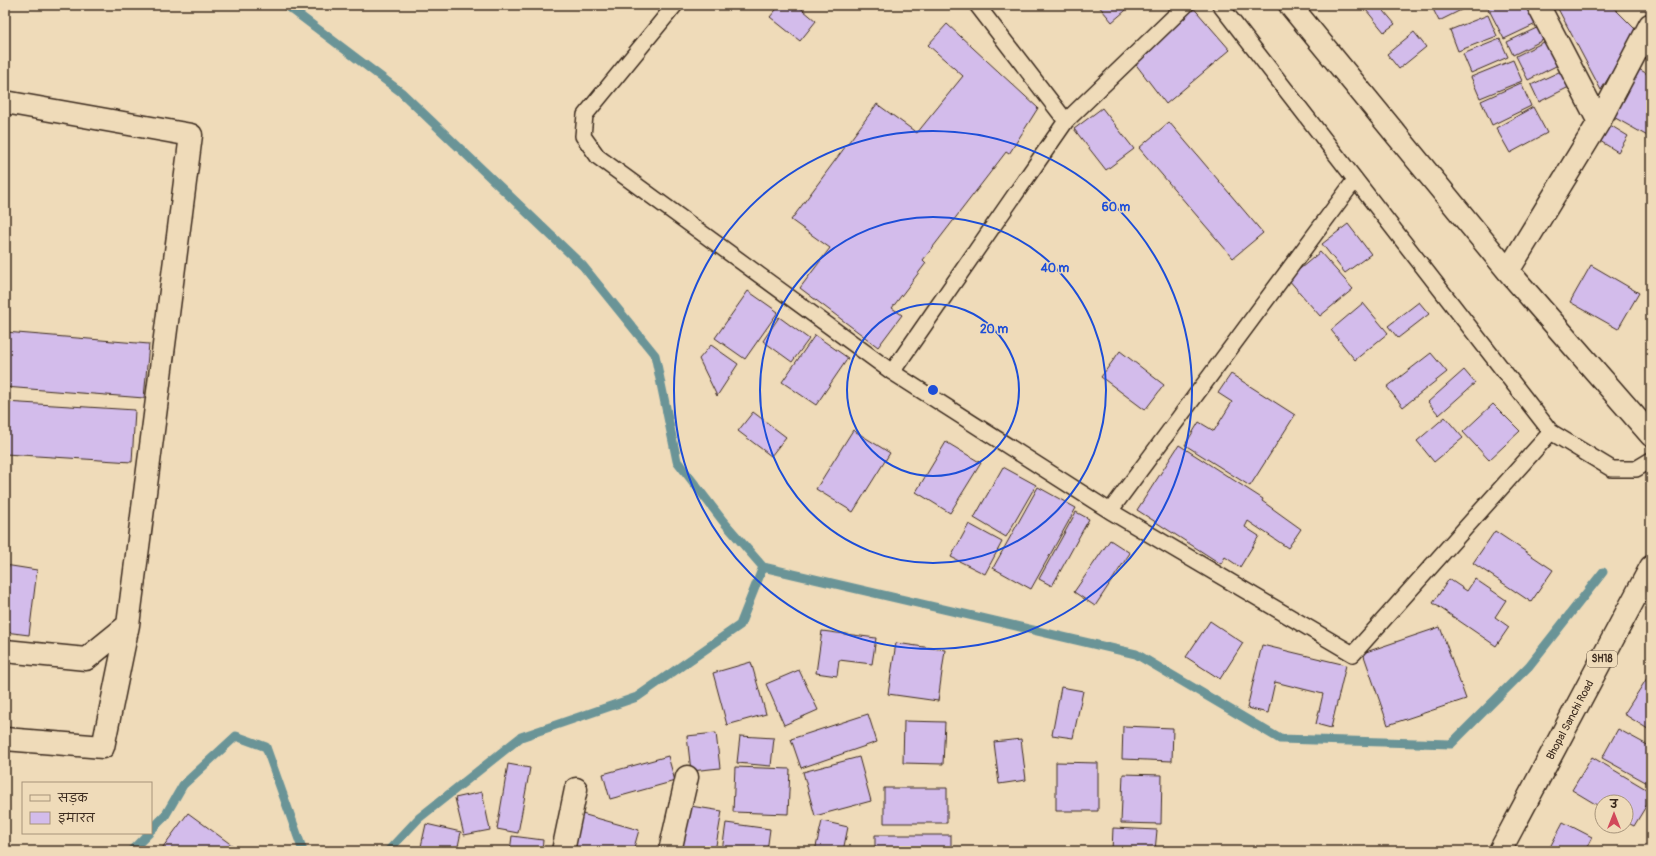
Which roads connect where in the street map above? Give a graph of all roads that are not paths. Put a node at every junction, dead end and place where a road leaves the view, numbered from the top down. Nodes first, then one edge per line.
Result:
1 (675, 5) edge
2 (977, 5) edge
3 (1186, 5) edge
4 (1220, 5) edge
5 (1290, 5) edge
6 (1538, 5) edge
7 (1650, 25) edge
8 (5, 102) edge
9 (1066, 121) junction
10 (1600, 122) junction
11 (1355, 180) junction
12 (1508, 271) junction
13 (892, 372) junction
14 (1551, 432) junction
15 (1651, 435) edge
16 (1651, 460) edge
17 (1110, 511) junction
18 (1651, 567) edge
19 (128, 625) junction
20 (5, 651) edge
21 (5, 739) edge
22 (687, 777) dead end
23 (576, 789) dead end
24 (563, 851) edge
25 (670, 851) edge
26 (1500, 851) edge

1 - 13 lane
2 - 9 lane
3 - 9 lane
4 - 11 lane
5 - 12 street
6 - 10 street
7 - 10 street
8 - 19 street
9 - 13 lane
10 - 12 street
11 - 14 lane
11 - 17 lane
12 - 15 street
13 - 17 lane
14 - 16 lane
14 - 17 lane
18 - 26 street, Bhopal Sanchi Road / SH18
19 - 20 street
19 - 21 street
22 - 25 street
23 - 24 street

